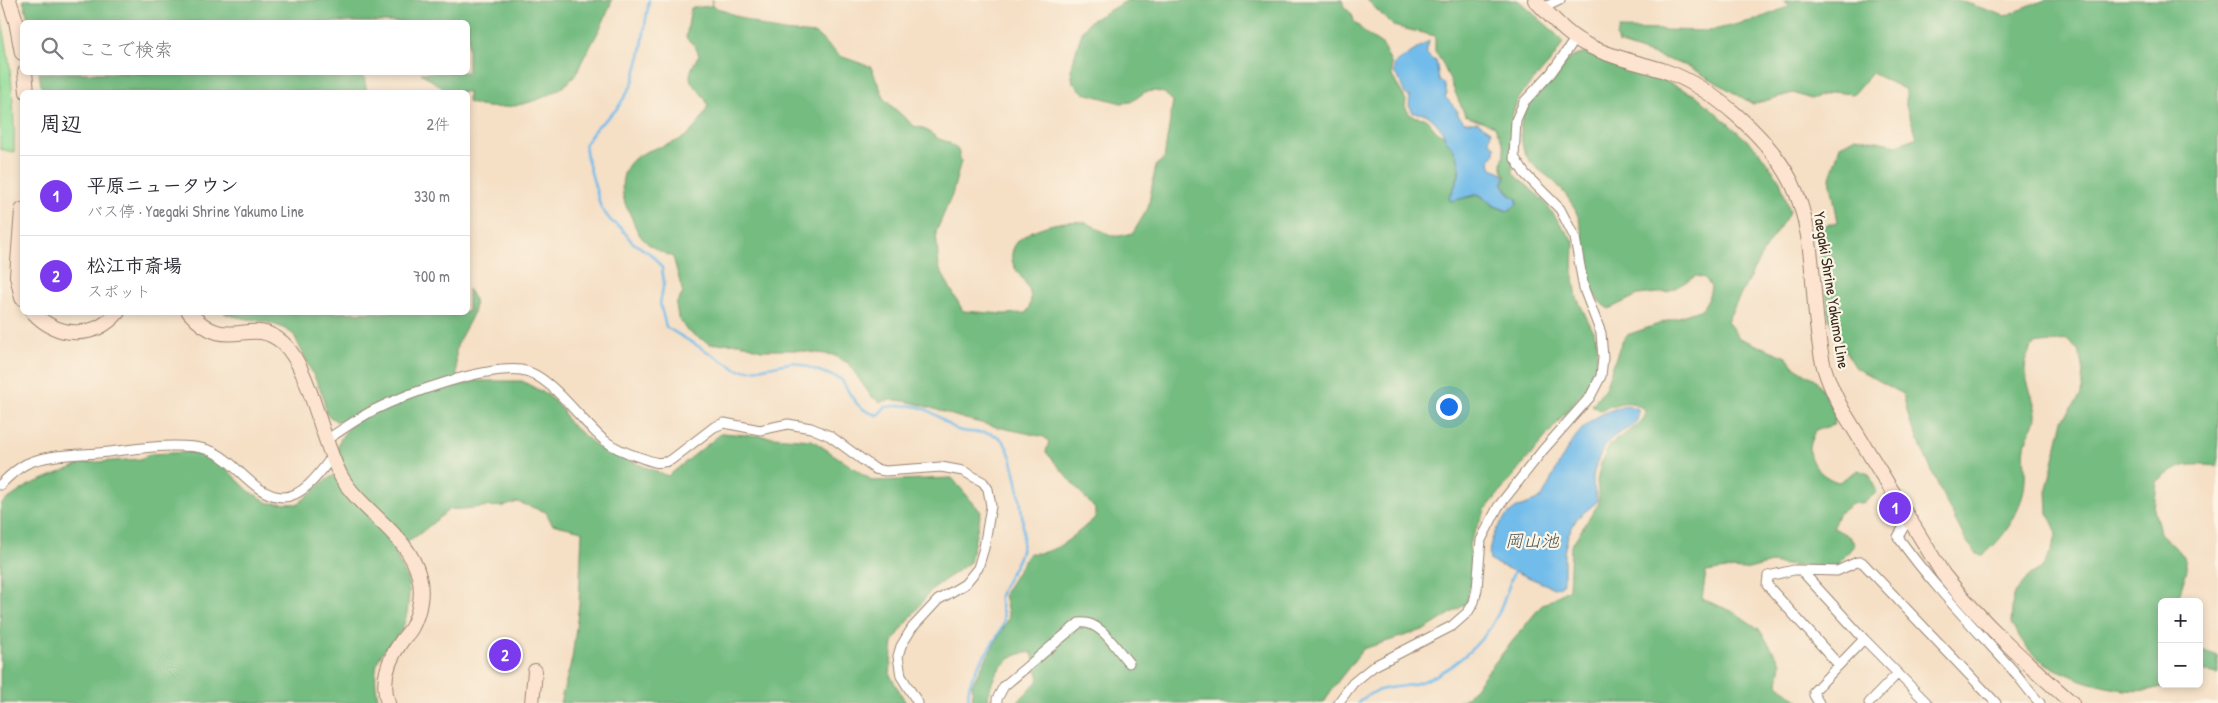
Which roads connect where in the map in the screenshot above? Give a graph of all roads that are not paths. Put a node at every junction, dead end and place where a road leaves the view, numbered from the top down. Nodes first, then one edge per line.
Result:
1 (9, 0) edge
2 (1560, 0) edge
3 (1539, 4) edge
4 (1576, 38) junction
5 (20, 42) edge
6 (25, 75) edge
7 (27, 90) edge
8 (20, 236) edge
9 (20, 289) edge
10 (36, 315) edge
11 (115, 315) edge
12 (192, 315) edge
13 (326, 440) junction
14 (332, 457) junction
15 (0, 485) edge
16 (1908, 519) junction
17 (1801, 570) junction
18 (1864, 640) junction
19 (1129, 663) dead end
20 (1838, 664) junction
21 (535, 671) dead end
22 (1898, 673) junction
23 (388, 703) edge
24 (532, 703) edge
25 (918, 703) edge
26 (997, 703) edge
27 (1338, 703) edge
28 (1818, 703) edge
29 (1869, 703) edge
30 (1927, 703) edge
31 (1996, 703) edge
32 (2040, 703) edge
33 (2072, 703) edge

1 - 5 main road
2 - 3 street
3 - 4 main road, Yaegaki Shrine Yakumo Line
4 - 16 main road, Yaegaki Shrine Yakumo Line
4 - 27 street
6 - 7 main road
8 - 9 main road
10 - 11 main road
12 - 13 main road
13 - 14 main road
13 - 25 street
14 - 15 street
14 - 23 main road
16 - 32 street
16 - 33 main road, Yaegaki Shrine Yakumo Line
17 - 18 street
17 - 20 street
17 - 31 street
18 - 20 street
18 - 22 street
19 - 26 street
20 - 28 street
21 - 24 main road
22 - 29 street
22 - 30 street

